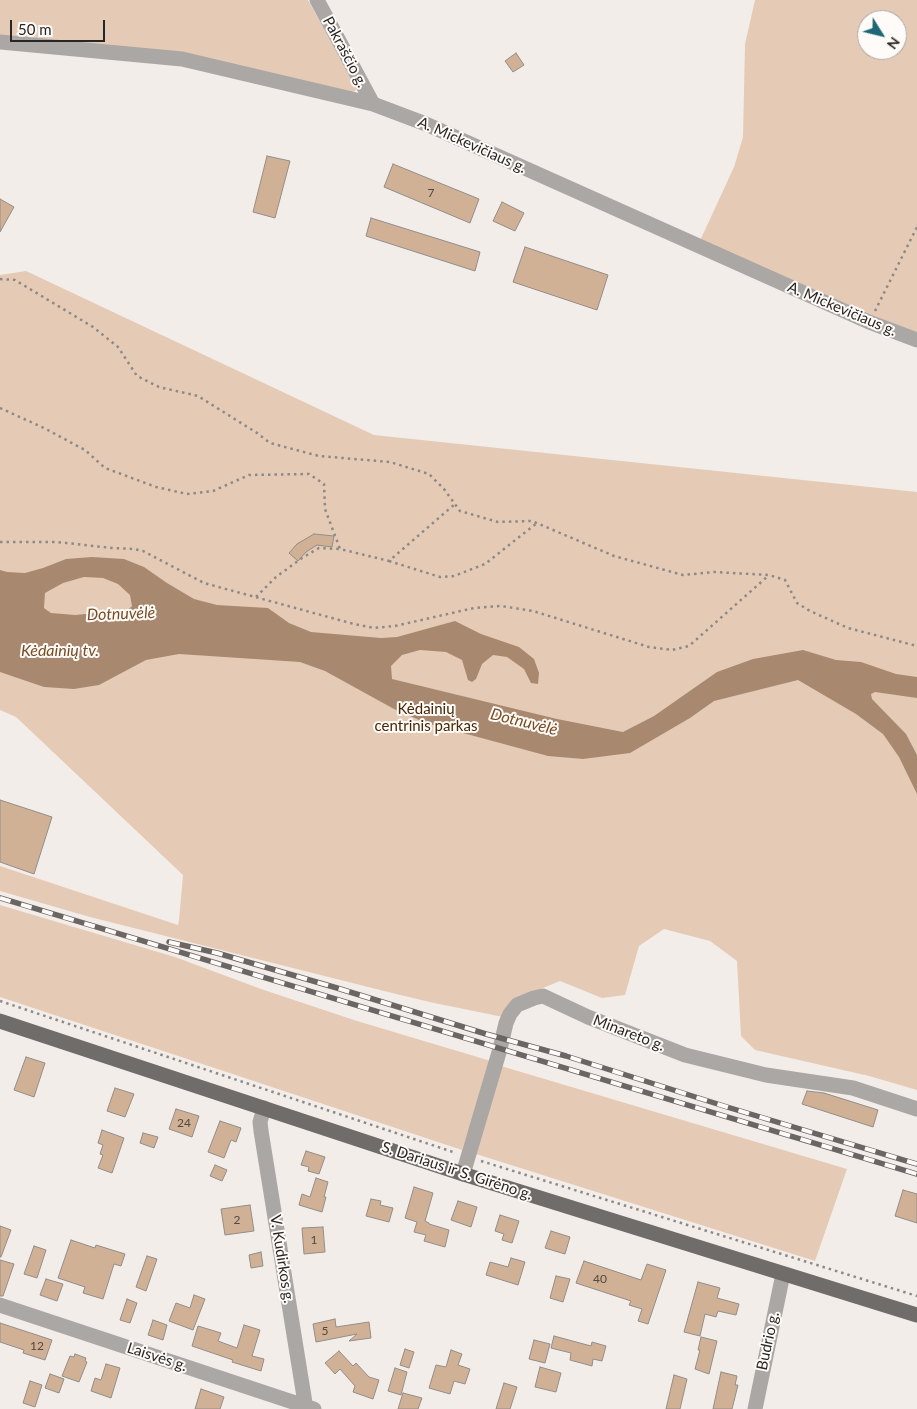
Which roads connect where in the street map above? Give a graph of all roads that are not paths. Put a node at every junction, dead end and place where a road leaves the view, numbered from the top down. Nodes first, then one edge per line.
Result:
1 (317, 0) edge
2 (0, 42) edge
3 (373, 104) junction
4 (917, 340) edge
5 (0, 1021) edge
6 (264, 1108) junction
7 (917, 1109) edge
8 (464, 1174) junction
9 (783, 1274) junction
10 (0, 1305) edge
11 (917, 1315) edge
12 (309, 1408) edge
13 (755, 1409) edge

1 - 3 street, Pakraščio g.
2 - 3 street, A. Mickevičiaus g.
3 - 4 street, A. Mickevičiaus g.
5 - 6 main road, S. Dariaus ir S. Girėno g.
6 - 8 main road, S. Dariaus ir S. Girėno g.
6 - 12 street, V. Kudirkos g.
7 - 8 street, Minareto g.
8 - 9 main road, S. Dariaus ir S. Girėno g.
9 - 11 main road, S. Dariaus ir S. Girėno g.
9 - 13 street, Budrio g.
10 - 12 street, Laisvės g.

